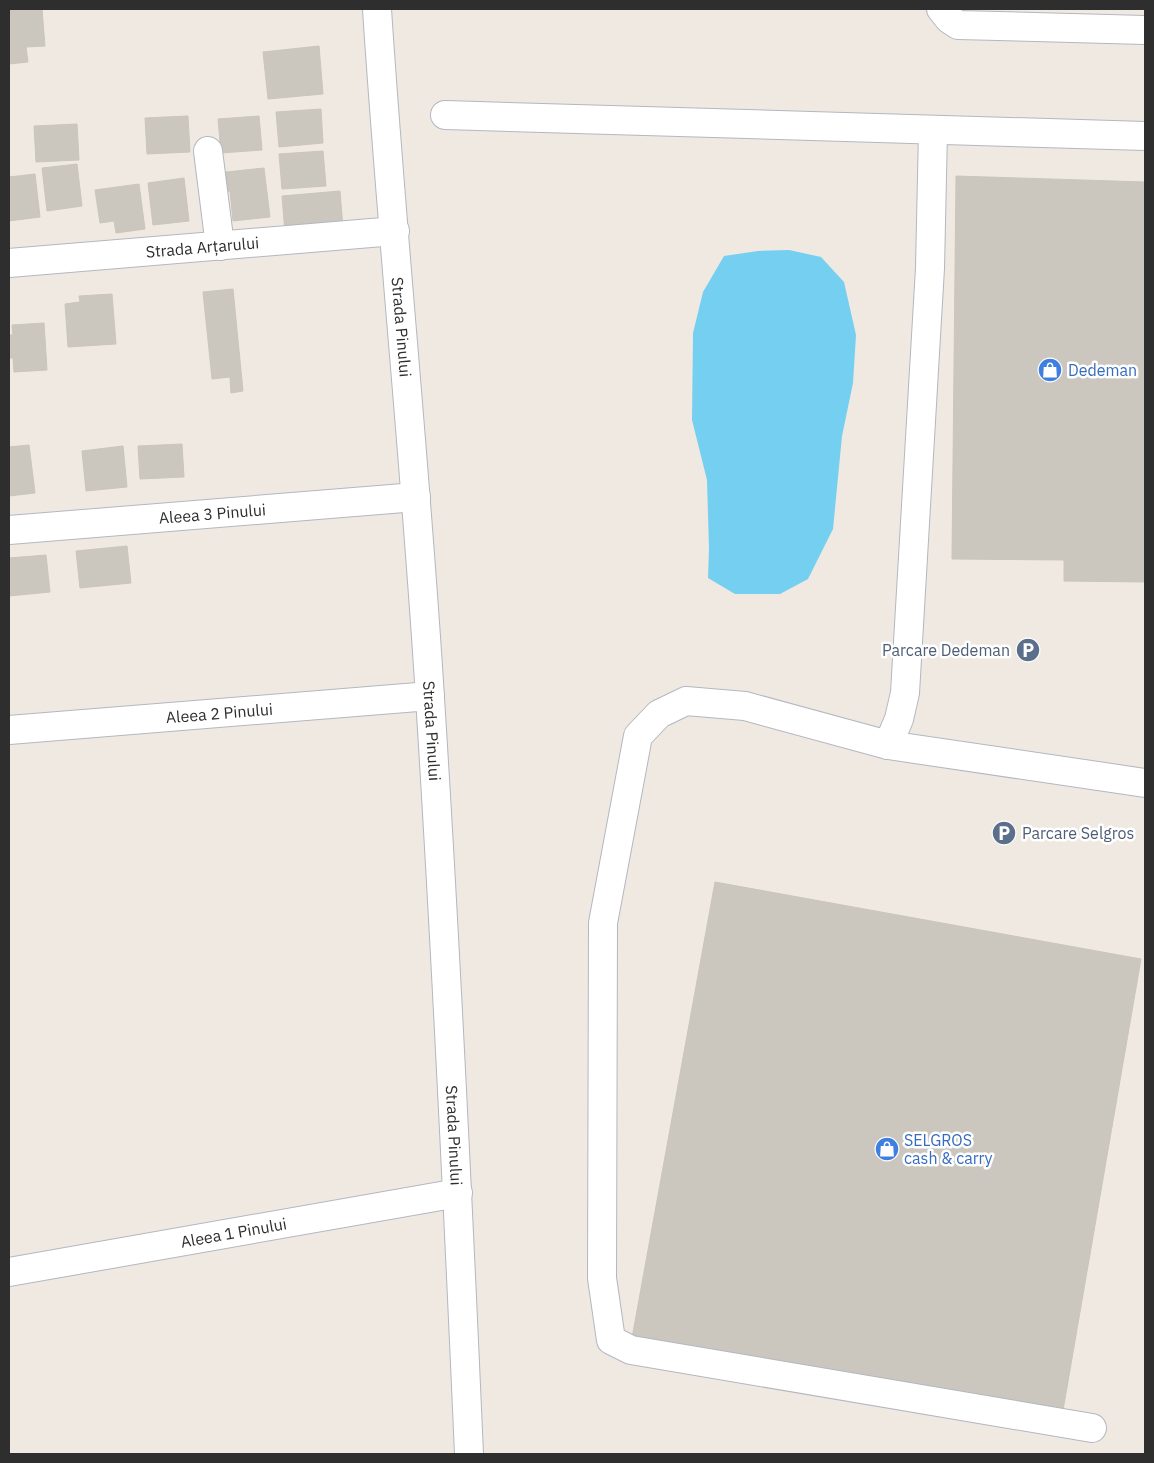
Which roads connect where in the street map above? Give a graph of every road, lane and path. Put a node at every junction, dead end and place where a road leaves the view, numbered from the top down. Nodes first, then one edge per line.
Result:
1 (377, 9) edge
2 (941, 9) edge
3 (1145, 30) edge
4 (445, 115) dead end
5 (933, 131) junction
6 (1145, 136) edge
7 (208, 151) dead end
8 (395, 231) junction
9 (220, 246) junction
10 (9, 263) edge
11 (416, 497) junction
12 (9, 530) edge
13 (430, 696) junction
14 (9, 730) edge
15 (888, 745) junction
16 (1145, 783) edge
17 (458, 1193) junction
18 (9, 1272) edge
19 (1092, 1428) dead end
20 (469, 1454) edge

1 - 8 street, Strada Pinului
2 - 3 street
4 - 5 street
5 - 6 street
5 - 15 street
7 - 9 street
8 - 9 street, Strada Arțarului
8 - 11 street, Strada Pinului
9 - 10 street, Strada Arțarului
11 - 12 street, Aleea 3 Pinului
11 - 13 street, Strada Pinului
13 - 14 street, Aleea 2 Pinului
13 - 17 street, Strada Pinului
15 - 16 street
15 - 19 street
17 - 18 street, Aleea 1 Pinului
17 - 20 street, Strada Pinului

